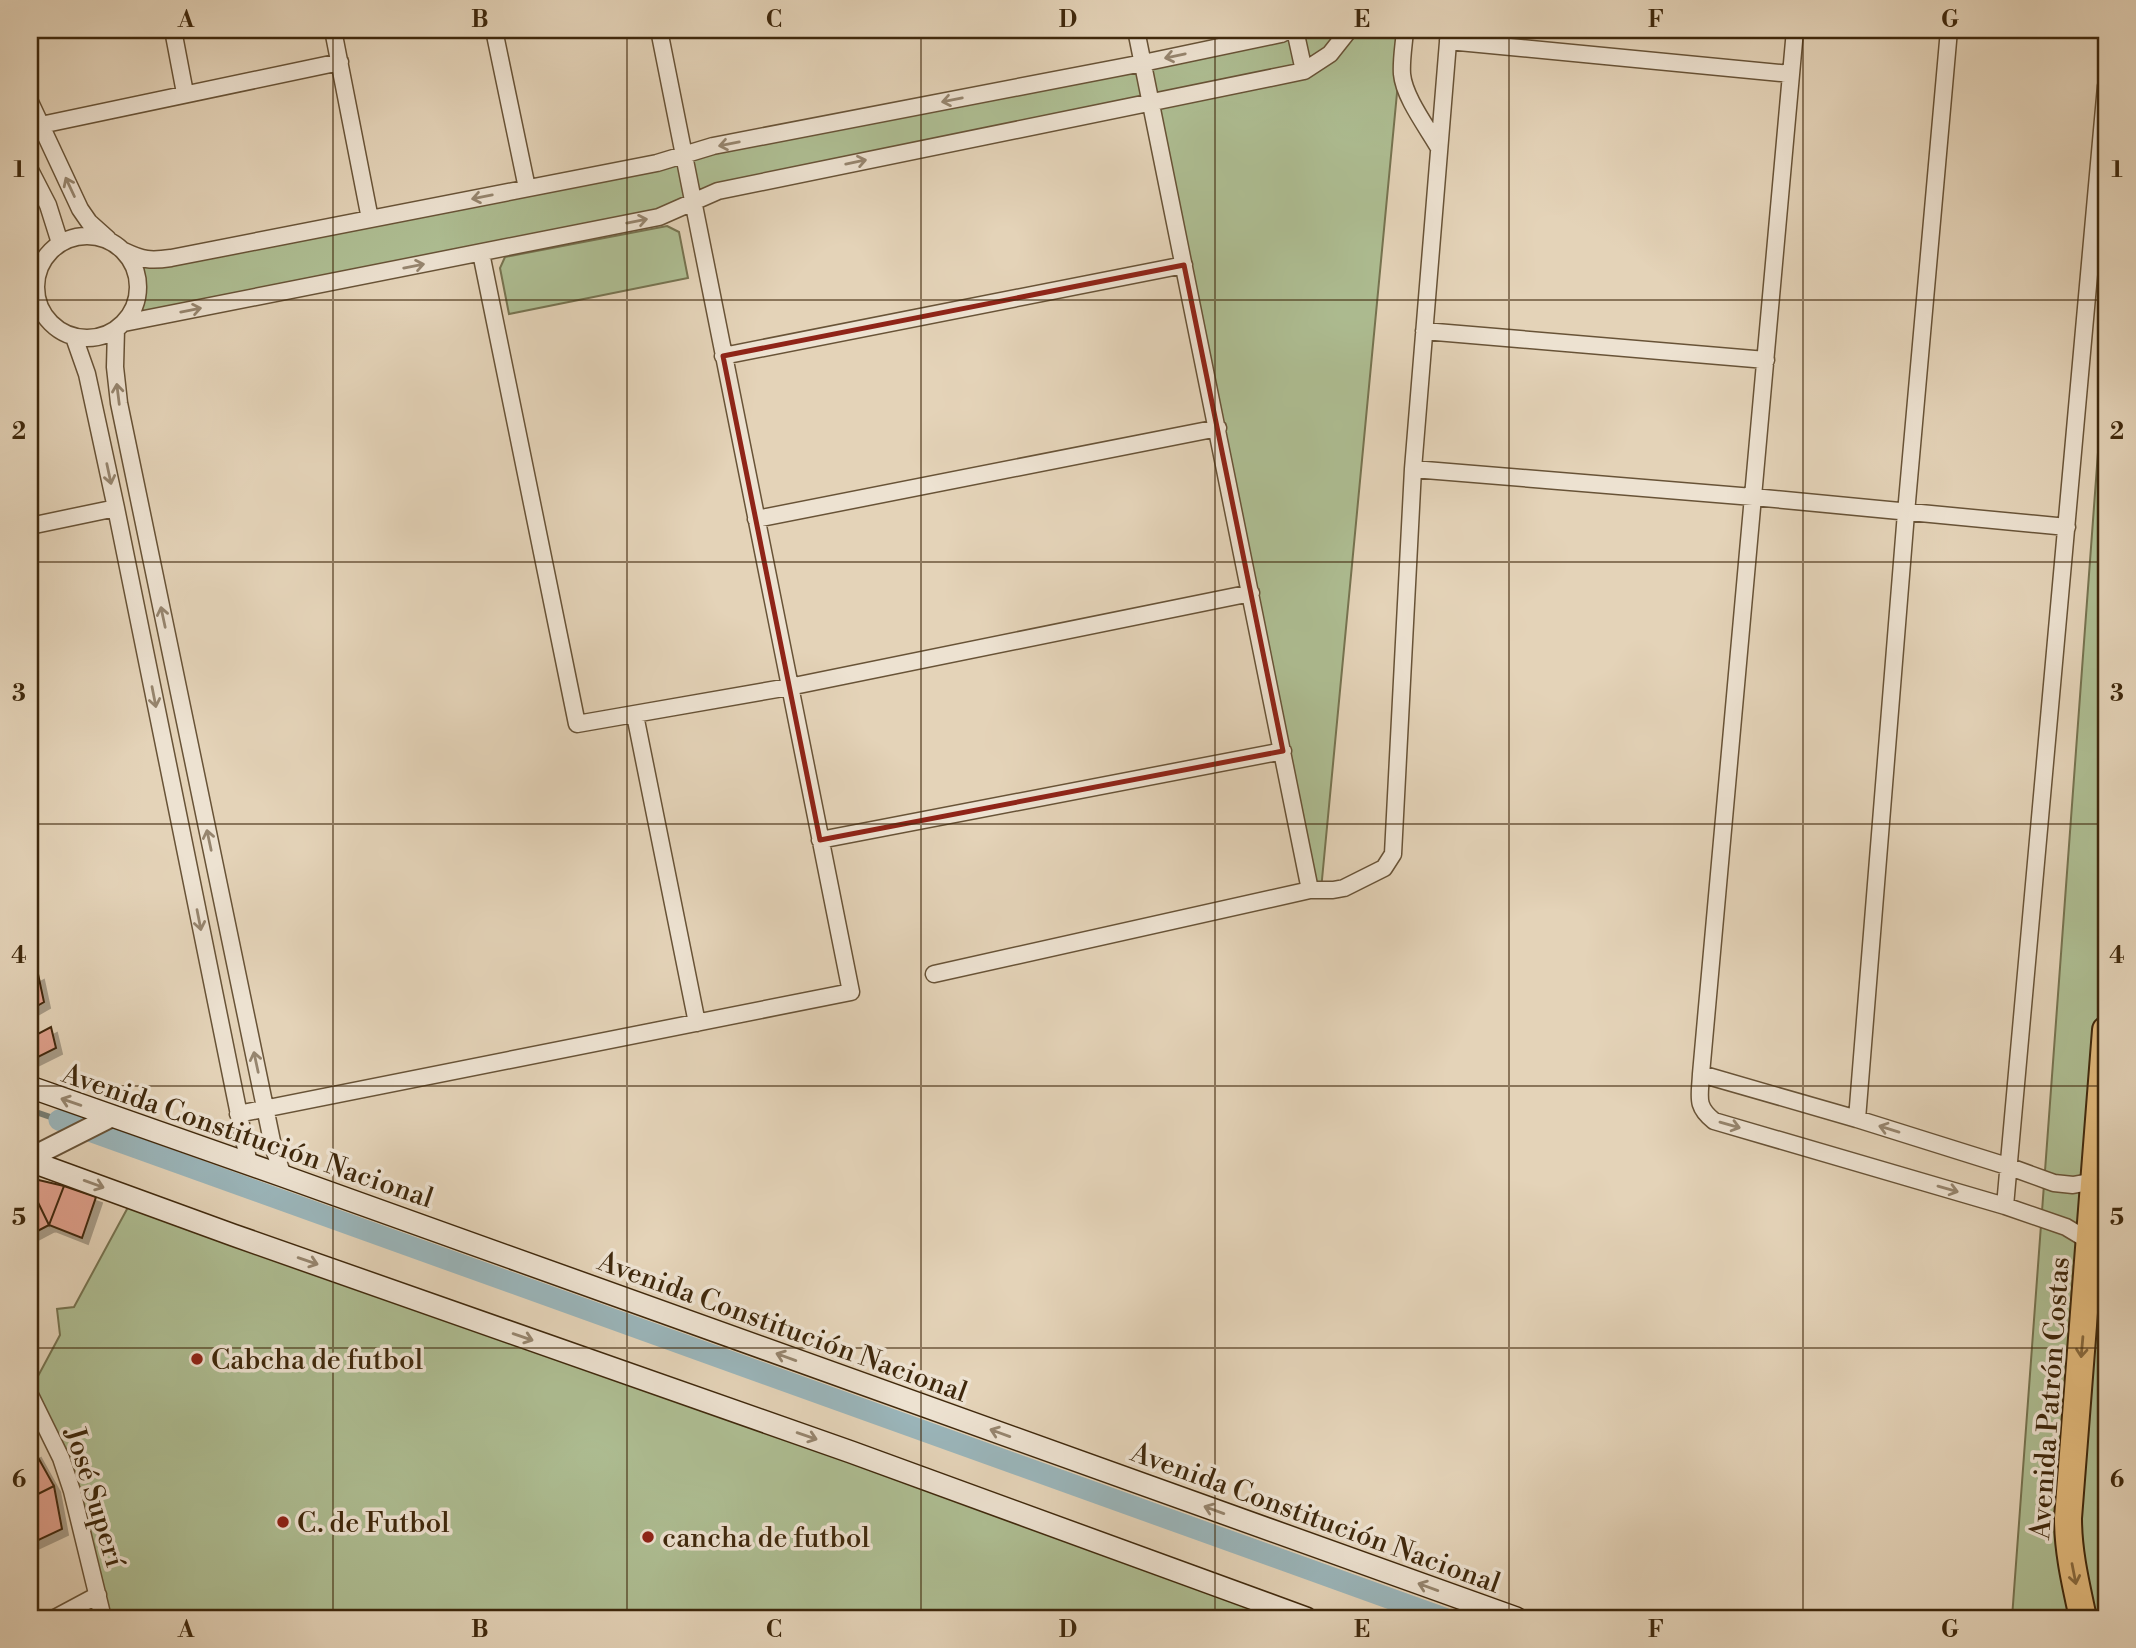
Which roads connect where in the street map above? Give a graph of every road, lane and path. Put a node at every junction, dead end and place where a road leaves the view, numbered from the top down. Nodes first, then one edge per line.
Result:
1 (173, 30) edge
2 (333, 30) edge
3 (494, 30) edge
4 (659, 30) edge
5 (1136, 30) edge
6 (1289, 30) edge
7 (1295, 30) edge
8 (1349, 30) edge
9 (1405, 30) edge
10 (1795, 30) edge
11 (1949, 30) edge
12 (1448, 36) edge
13 (340, 62) junction
14 (1143, 63) junction
15 (1304, 71) junction
16 (1791, 74) junction
17 (2106, 86) edge
18 (186, 93) junction
19 (1152, 101) junction
20 (30, 102) edge
21 (41, 125) junction
22 (1439, 148) junction
23 (684, 155) junction
24 (30, 170) edge
25 (527, 188) junction
26 (692, 202) junction
27 (370, 219) junction
28 (110, 241) junction
29 (60, 243) junction
30 (124, 251) junction
31 (481, 253) junction
32 (1184, 265) junction
33 (33, 280) edge
34 (37, 314) edge
35 (120, 326) junction
36 (1424, 331) junction
37 (74, 337) junction
38 (723, 356) junction
39 (1766, 360) junction
40 (1218, 428) junction
41 (1413, 470) junction
42 (1753, 497) junction
43 (116, 508) junction
44 (1906, 513) junction
45 (755, 519) junction
46 (30, 526) edge
47 (2067, 527) junction
48 (1251, 593) junction
49 (789, 687) junction
50 (635, 715) junction
51 (1283, 751) junction
52 (200, 793) junction
53 (174, 797) junction
54 (820, 840) junction
55 (1310, 890) junction
56 (934, 974) dead end
57 (697, 1023) junction
58 (2106, 1030) edge
59 (1701, 1074) junction
60 (30, 1087) edge
61 (265, 1110) junction
62 (238, 1114) junction
63 (113, 1116) junction
64 (1857, 1119) junction
65 (30, 1159) edge
66 (249, 1164) junction
67 (2010, 1167) junction
68 (284, 1176) junction
69 (2101, 1179) edge
70 (2005, 1206) junction
71 (2099, 1248) edge
72 (30, 1395) edge
73 (98, 1595) junction
74 (1293, 1616) edge
75 (55, 1618) edge
76 (103, 1618) edge
77 (1516, 1618) edge
78 (2083, 1618) edge

1 - 18 street
2 - 13 street
3 - 25 street
4 - 23 street
5 - 14 street
6 -> 14 street
7 - 15 street
8 - 15 street
9 - 22 street
10 - 16 street
11 - 44 street
12 - 16 street
12 - 22 street
13 - 18 street
13 - 27 street
14 - 19 street
14 -> 23 street
15 - 19 street
16 - 39 street
17 - 47 street
18 - 21 street
26 -> 19 street
19 - 32 street
20 - 21 street
28 -> 21 street
22 - 36 street
23 - 25 street
23 - 26 street
24 - 29 street
25 -> 27 street
31 -> 26 street
26 - 38 street
27 - 30 street
28 - 29 street
28 - 30 street
29 - 33 street
30 - 35 street
35 -> 31 street
31 - 50 street
32 - 38 street
32 - 40 street
33 - 34 street
34 - 37 street
35 - 37 street
52 -> 35 street
36 - 39 street
36 - 41 street
37 -> 43 street
38 - 45 street
39 - 42 street
40 - 45 street
40 - 48 street
41 - 42 street
41 - 55 street
42 - 44 street
42 - 59 street
43 - 46 street
43 -> 53 street
44 - 47 street
44 - 64 street
45 - 49 street
47 - 67 street
48 - 49 street
48 - 51 street
49 - 50 street
49 - 54 street
50 - 57 street
51 - 54 street
51 - 55 street
52 - 53 street
61 -> 52 street
53 -> 62 street
54 - 57 street
55 - 56 street
57 - 61 street
58 - 69 highway, Avenida Patrón Costas
59 - 64 street
59 -> 70 street
63 -> 60 main road, Avenida Constitución Nacional
61 - 62 street
61 - 68 street
62 - 66 street
63 - 65 street
63 - 66 main road, Avenida Constitución Nacional
67 -> 64 street
65 -> 74 main road
66 - 68 main road, Avenida Constitución Nacional
67 - 69 street
67 - 70 street
77 -> 68 main road, Avenida Constitución Nacional
69 - 71 highway, Avenida Patrón Costas
70 - 71 street
71 -> 78 highway, Avenida Patrón Costas
72 - 73 street, José Superí
73 - 75 street
73 - 76 street, José Superí

